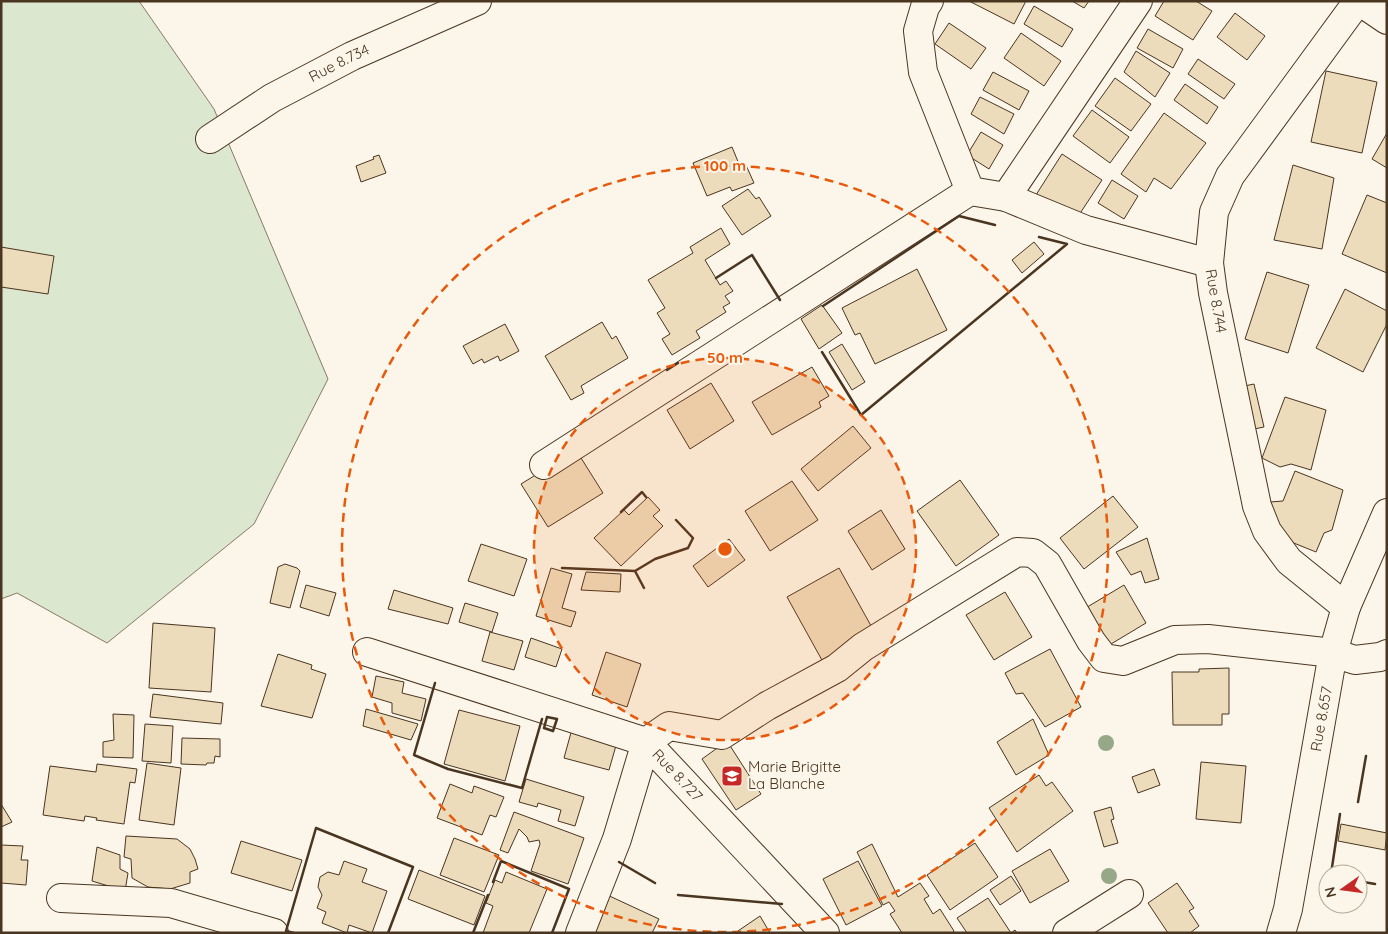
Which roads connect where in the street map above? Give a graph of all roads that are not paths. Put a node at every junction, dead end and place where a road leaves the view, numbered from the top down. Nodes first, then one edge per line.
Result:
1 (477, 1) edge
2 (930, 1) edge
3 (1138, 1) edge
4 (1359, 1) edge
5 (1387, 20) edge
6 (210, 139) dead end
7 (970, 191) junction
8 (1006, 197) junction
9 (1209, 262) junction
10 (544, 466) dead end
11 (1387, 513) edge
12 (1346, 607) junction
13 (367, 652) dead end
14 (1333, 653) junction
15 (1387, 654) edge
16 (646, 742) junction
17 (1129, 894) dead end
18 (61, 898) dead end
19 (274, 933) edge
20 (580, 933) edge
21 (825, 933) edge
22 (1068, 933) edge
23 (1281, 933) edge

1 - 6 street, Rue 8.734
2 - 7 street
3 - 8 street
4 - 5 street
4 - 9 street, Rue 8.744
7 - 8 street
7 - 10 street
8 - 9 street
9 - 12 street, Rue 8.744
11 - 12 street, Rue 8.657
12 - 14 street, Rue 8.657
13 - 16 street
14 - 15 street
14 - 16 street
14 - 23 street, Rue 8.657
16 - 20 street, Rue 8.727
16 - 21 street, Rue 8.727
17 - 22 street
18 - 19 street

